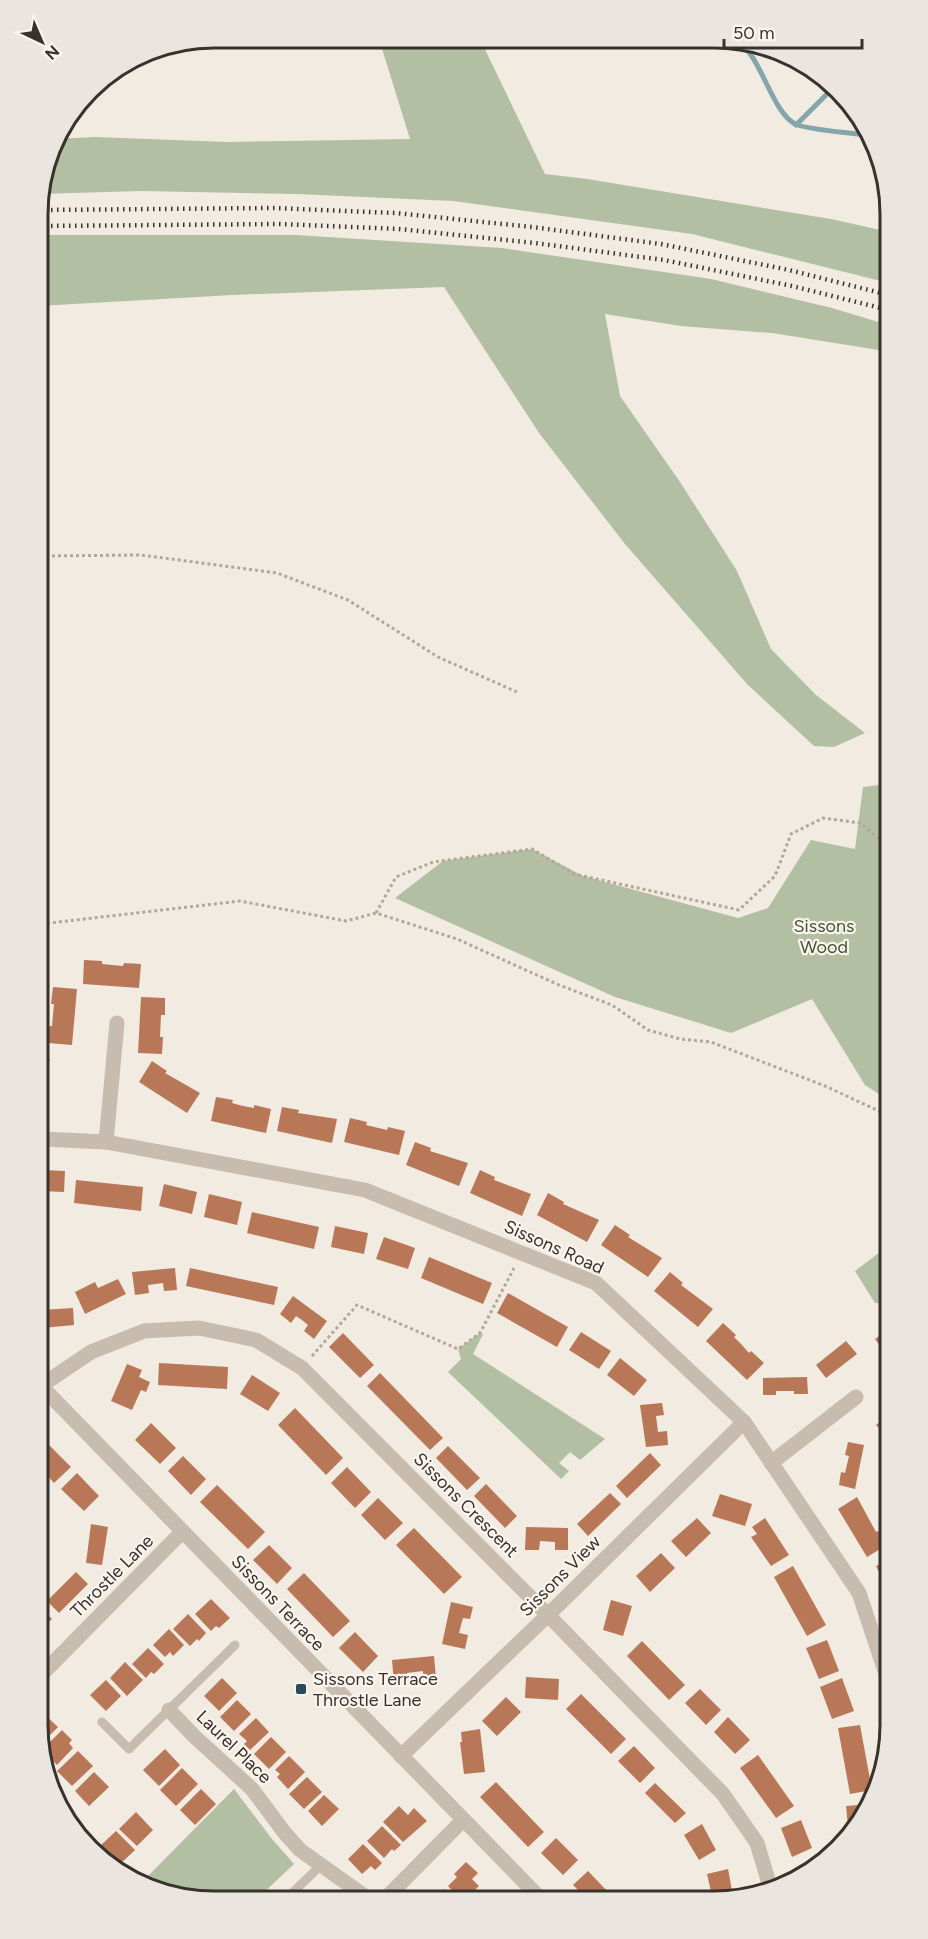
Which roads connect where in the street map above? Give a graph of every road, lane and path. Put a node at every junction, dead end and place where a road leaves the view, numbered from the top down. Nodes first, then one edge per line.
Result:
1 (48, 556) edge
2 (517, 692) dead end
3 (880, 839) edge
4 (376, 913) junction
5 (48, 923) edge
6 (117, 1023) dead end
7 (880, 1111) edge
8 (48, 1139) edge
9 (106, 1142) junction
10 (522, 1253) junction
11 (302, 1368) junction
12 (48, 1382) edge
13 (48, 1392) edge
14 (856, 1396) dead end
15 (744, 1422) junction
16 (771, 1464) junction
17 (182, 1533) junction
18 (548, 1615) junction
19 (235, 1645) dead end
20 (880, 1656) edge
21 (48, 1668) edge
22 (169, 1710) junction
23 (102, 1722) dead end
24 (401, 1756) junction
25 (464, 1820) junction
26 (320, 1866) junction
27 (768, 1881) edge
28 (294, 1891) edge
29 (357, 1891) edge
30 (393, 1891) edge
31 (533, 1891) edge

1 - 2 path
3 - 4 path
4 - 5 path
4 - 7 path
6 - 9 street
8 - 9 street, Sissons Road
9 - 10 street, Sissons Road
10 - 11 path
10 - 15 street, Sissons Road
11 - 12 street, Sissons Crescent
11 - 18 street, Sissons Crescent
13 - 17 street, Sissons Terrace
14 - 16 street
15 - 16 street, Sissons Road
15 - 18 street, Sissons View
16 - 20 street, Sissons Road
17 - 21 street, Throstle Lane
17 - 24 street, Sissons Terrace
18 - 24 street, Sissons View
18 - 27 street, Sissons Crescent
19 - 22 lane, Laurel Place
22 - 23 lane, Laurel Place
22 - 26 street, Laurel Place
24 - 25 street, Sissons Terrace
25 - 30 street
25 - 31 street, Sissons Terrace
26 - 28 lane
26 - 29 street, Laurel Place

